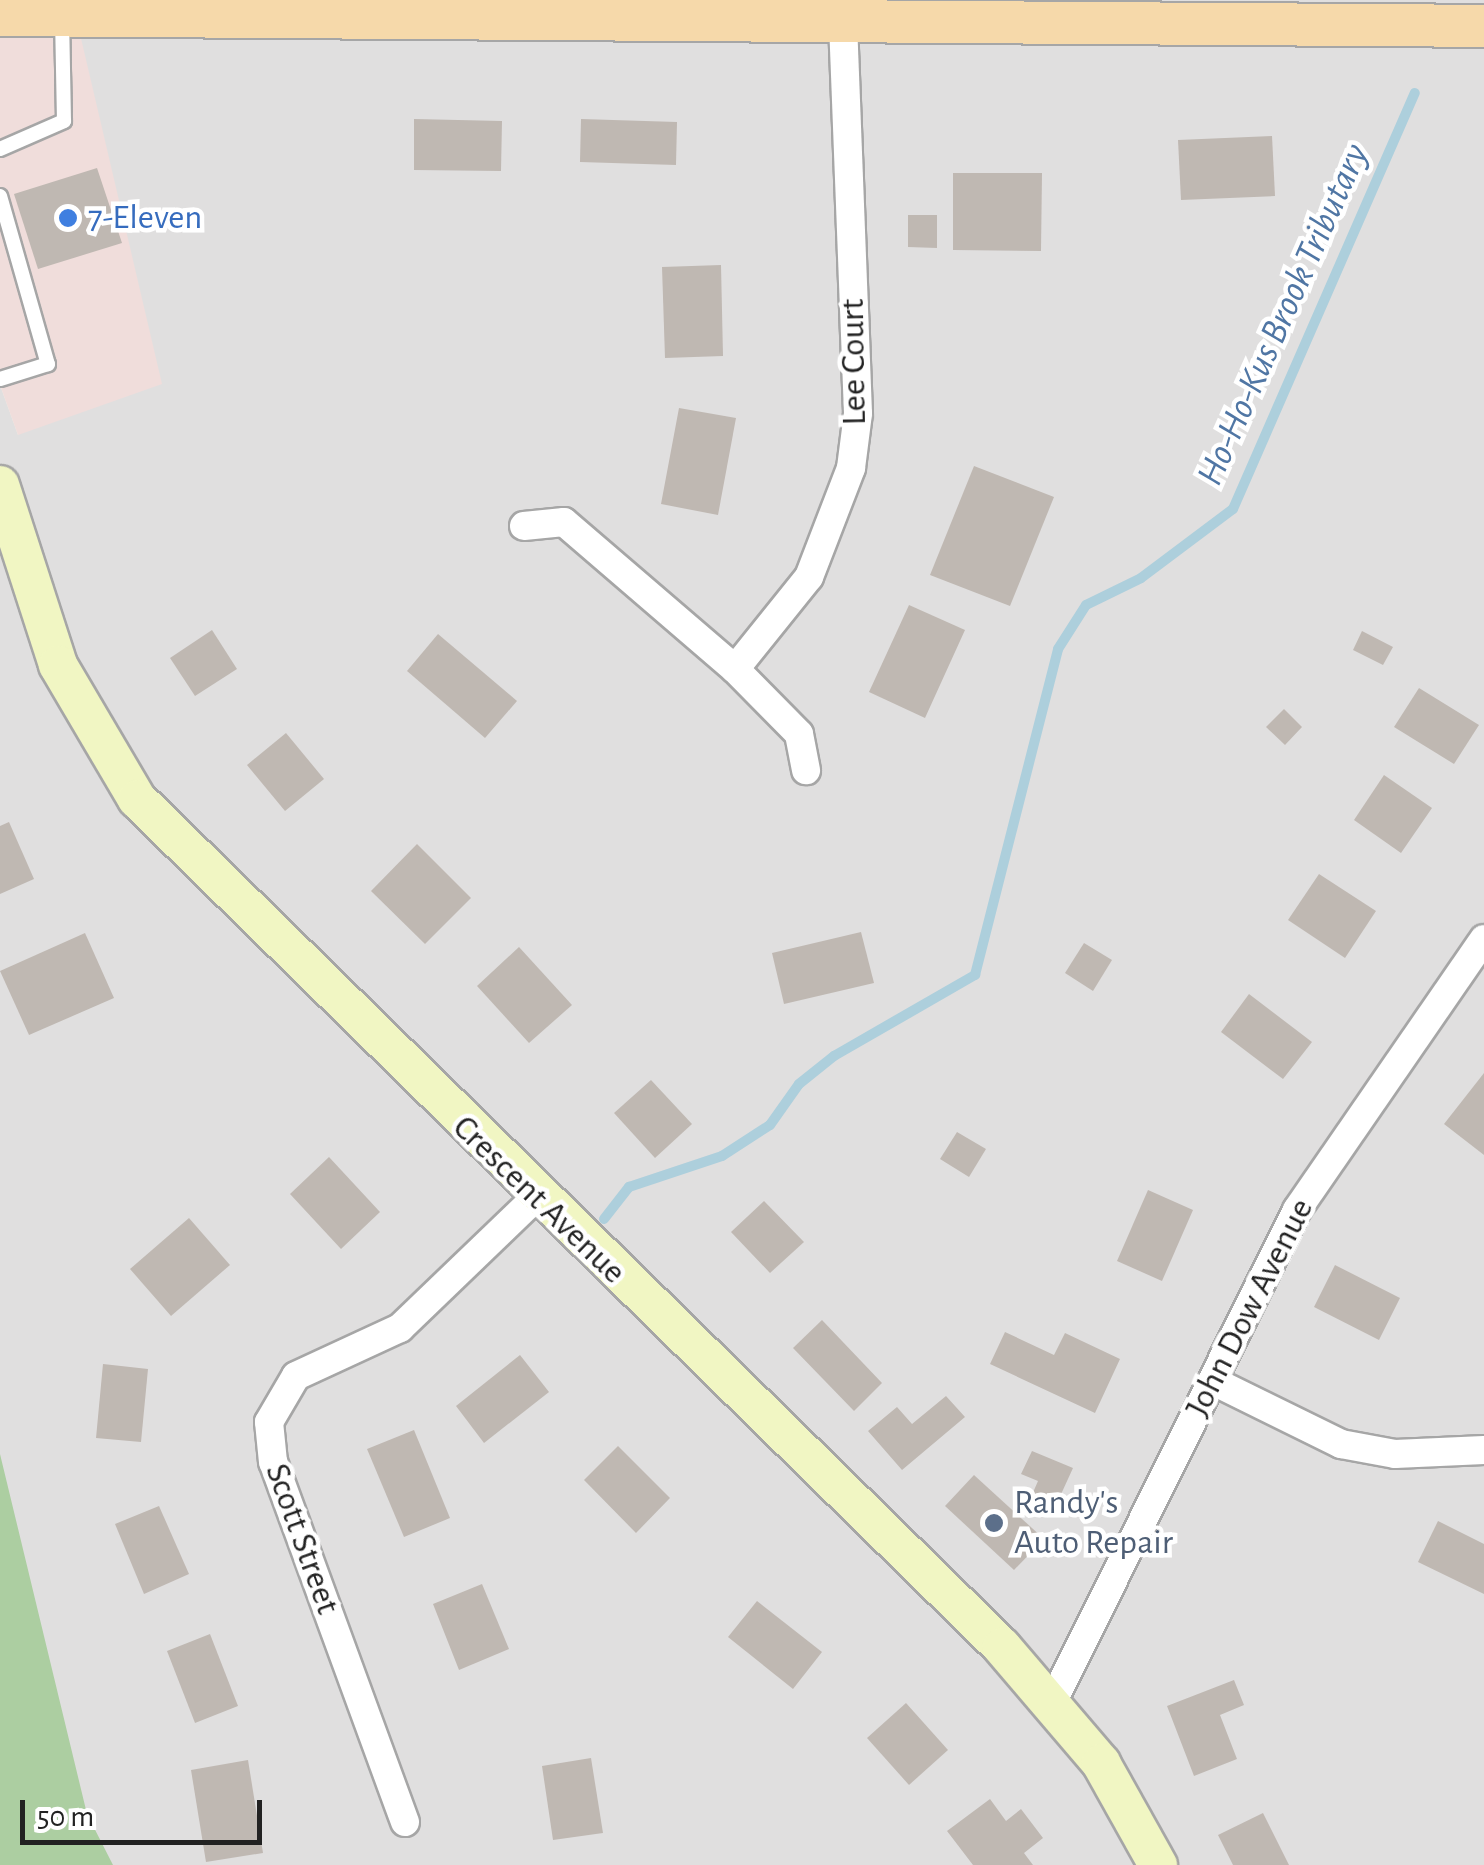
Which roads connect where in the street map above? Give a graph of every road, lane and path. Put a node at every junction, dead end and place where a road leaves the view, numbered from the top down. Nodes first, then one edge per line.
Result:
1 (727, 10) edge
2 (0, 14) edge
3 (62, 14) junction
4 (843, 21) junction
5 (1484, 26) edge
6 (0, 149) edge
7 (0, 196) edge
8 (0, 379) edge
9 (0, 486) edge
10 (524, 526) dead end
11 (736, 669) junction
12 (806, 770) dead end
13 (1484, 938) edge
14 (536, 1197) junction
15 (1214, 1382) junction
16 (1484, 1450) edge
17 (1053, 1701) junction
18 (406, 1822) dead end
19 (1158, 1865) edge

1 - 3 main road
1 - 4 main road
2 - 3 main road
3 - 6 lane
4 - 5 main road
4 - 11 street, Lee Court
7 - 8 lane
9 - 14 main road, Crescent Avenue
10 - 11 street
11 - 12 street
13 - 15 street, John Dow Avenue
14 - 17 main road, Crescent Avenue
14 - 18 street, Scott Street
15 - 16 street
15 - 17 street, John Dow Avenue
17 - 19 main road, Crescent Avenue

